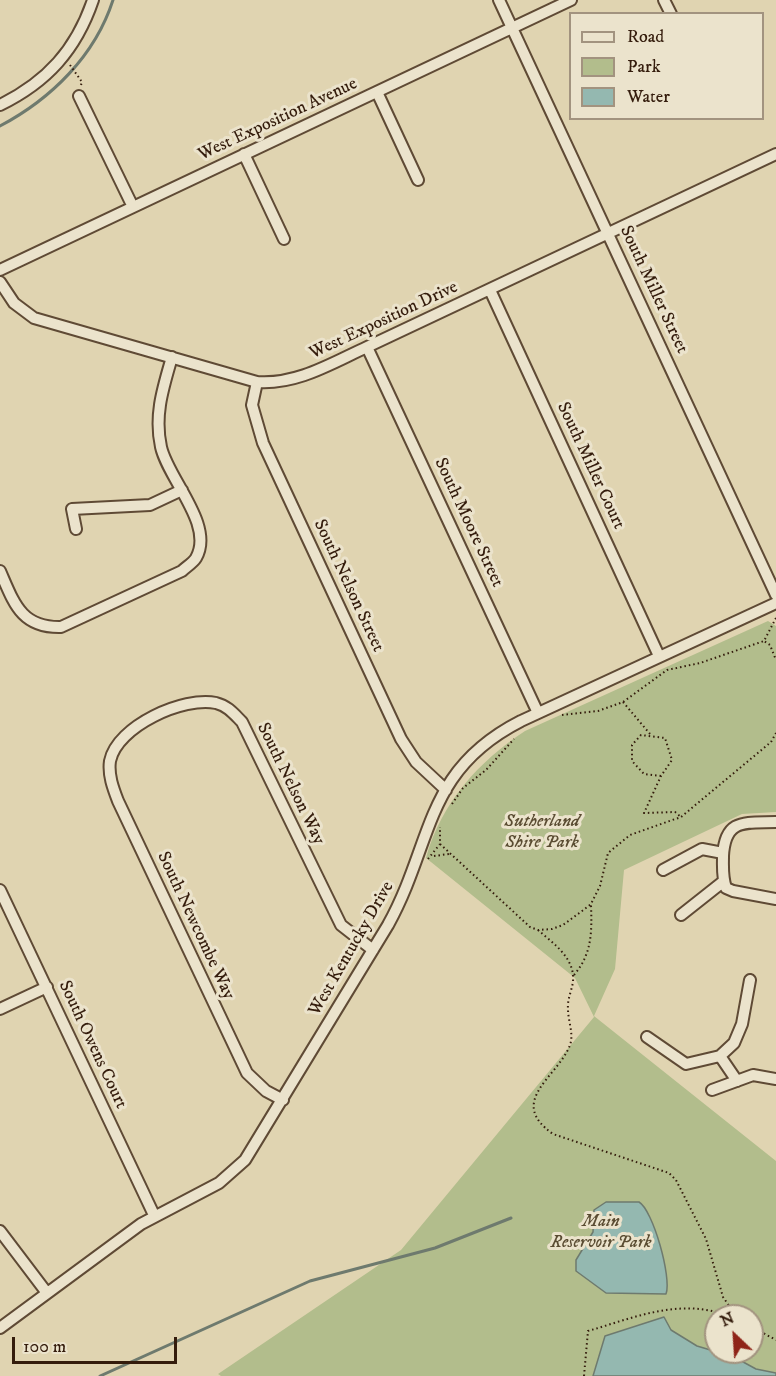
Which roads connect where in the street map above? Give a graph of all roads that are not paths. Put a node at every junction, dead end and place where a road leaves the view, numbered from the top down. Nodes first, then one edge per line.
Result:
1 (93, 0) edge
2 (499, 0) edge
3 (571, 0) edge
4 (511, 28) junction
5 (377, 92) junction
6 (80, 96) road end
7 (0, 105) edge
8 (244, 154) junction
9 (776, 154) edge
10 (418, 180) dead end
11 (133, 207) junction
12 (609, 234) junction
13 (284, 239) dead end
14 (0, 270) edge
15 (0, 282) edge
16 (490, 290) junction
17 (368, 347) junction
18 (172, 357) junction
19 (257, 382) junction
20 (182, 490) junction
21 (76, 529) dead end
22 (0, 571) edge
23 (776, 595) edge
24 (776, 603) edge
25 (659, 656) junction
26 (538, 713) junction
27 (115, 748) joint
28 (446, 790) junction
29 (776, 822) edge
30 (723, 853) junction
31 (663, 870) dead end
32 (724, 881) junction
33 (0, 890) edge
34 (776, 899) edge
35 (681, 915) dead end
36 (373, 950) junction
37 (750, 980) dead end
38 (47, 987) junction
39 (0, 1009) edge
40 (648, 1037) dead end
41 (720, 1056) junction
42 (776, 1079) edge
43 (737, 1081) junction
44 (712, 1090) dead end
45 (283, 1100) junction
46 (154, 1215) junction
47 (0, 1231) edge
48 (47, 1293) junction
49 (0, 1328) edge

1 - 7 street
2 - 4 street, South Miller Street
3 - 4 street, West Exposition Avenue
4 - 5 street, West Exposition Avenue
4 - 12 street, South Miller Street
5 - 8 street, West Exposition Avenue
5 - 10 street
6 - 11 street
8 - 11 street, West Exposition Avenue
8 - 13 street
9 - 12 street, West Exposition Drive
11 - 14 street, West Exposition Avenue
12 - 16 street, West Exposition Drive
12 - 23 street, South Miller Street
15 - 18 street, West Exposition Drive
16 - 17 street, West Exposition Drive
16 - 25 street, South Miller Court
17 - 19 street, West Exposition Drive
17 - 26 street, South Moore Street
18 - 19 street, West Exposition Drive
18 - 20 street
19 - 28 street, South Nelson Street
20 - 21 street
20 - 22 street
24 - 25 street, West Kentucky Drive
25 - 26 street, West Kentucky Drive
26 - 28 street, West Kentucky Drive
27 - 36 street, South Nelson Way
27 - 45 street, South Newcombe Way
28 - 36 street, West Kentucky Drive
29 - 30 street
30 - 31 street
30 - 32 street
32 - 34 street
32 - 35 street
33 - 38 street, South Owens Court
36 - 45 street, West Kentucky Drive
37 - 41 street
38 - 39 street
38 - 46 street, South Owens Court
40 - 41 street
41 - 43 street
42 - 43 street
43 - 44 street
45 - 46 street, West Kentucky Drive
46 - 48 street, West Kentucky Drive
47 - 48 street
48 - 49 street, West Kentucky Drive

